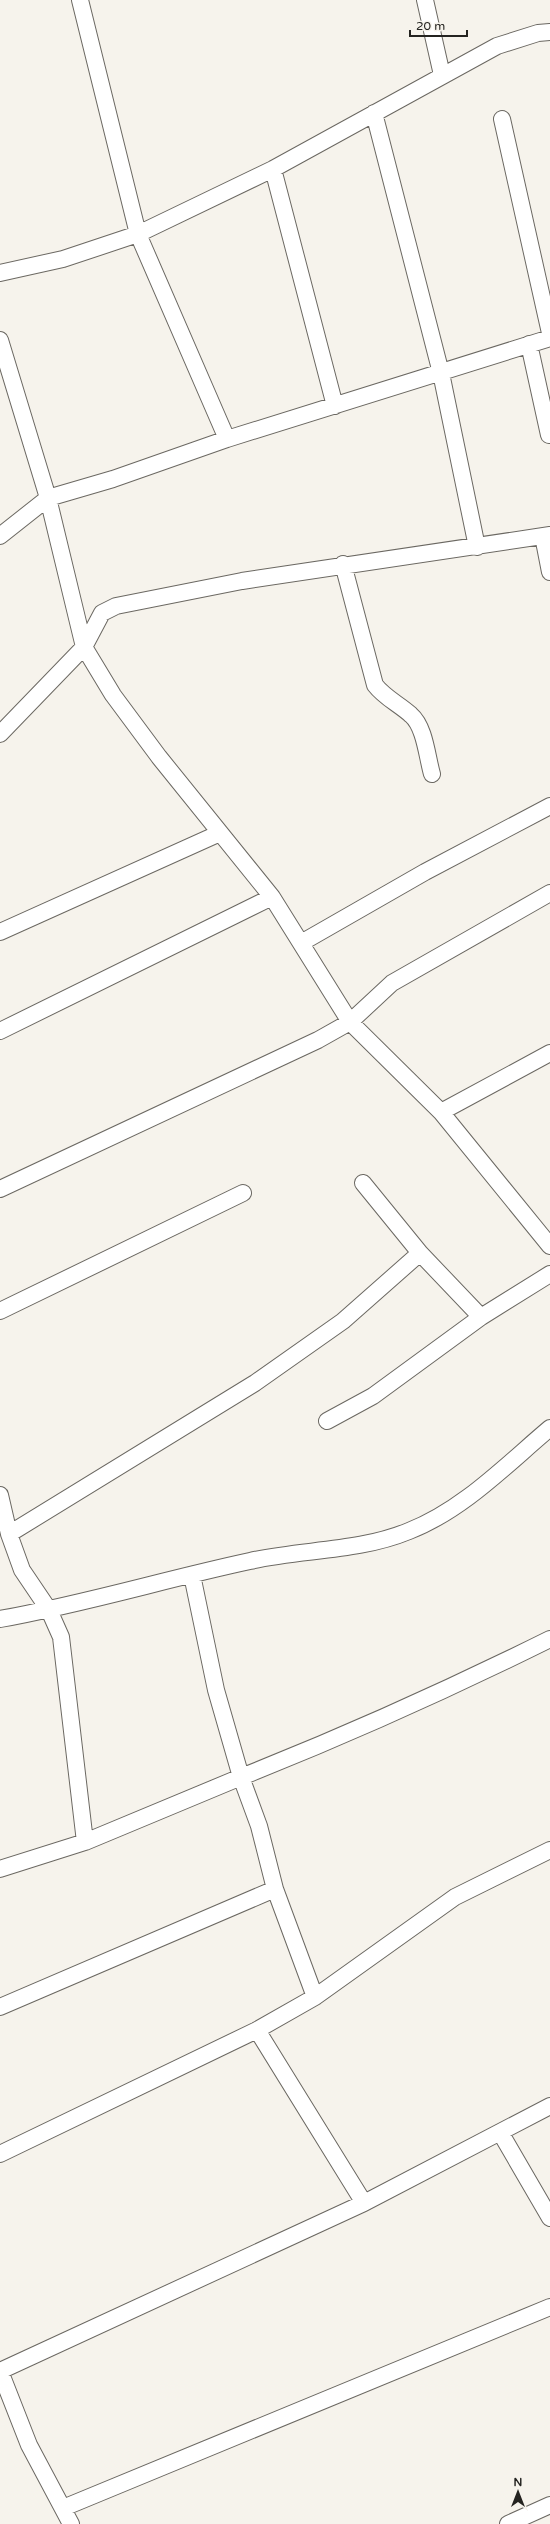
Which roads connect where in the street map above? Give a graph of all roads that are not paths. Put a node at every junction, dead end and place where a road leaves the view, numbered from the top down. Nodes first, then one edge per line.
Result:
1 (80, 0) edge
2 (425, 0) edge
3 (550, 32) edge
4 (442, 75) junction
5 (374, 112) junction
6 (502, 119) dead end
7 (273, 169) junction
8 (138, 234) junction
9 (0, 273) edge
10 (550, 333) edge
11 (550, 338) edge
12 (0, 340) edge
13 (529, 344) junction
14 (441, 373) junction
15 (335, 406) junction
16 (549, 435) edge
17 (227, 439) junction
18 (48, 498) junction
19 (0, 536) edge
20 (546, 536) edge
21 (476, 547) junction
22 (344, 564) junction
23 (550, 572) edge
24 (84, 647) junction
25 (0, 734) edge
26 (432, 774) dead end
27 (550, 806) edge
28 (220, 833) junction
29 (550, 892) edge
30 (272, 897) junction
31 (0, 932) edge
32 (301, 943) junction
33 (350, 1022) junction
34 (0, 1031) edge
35 (550, 1053) edge
36 (441, 1112) junction
37 (363, 1183) dead end
38 (0, 1190) edge
39 (243, 1193) dead end
40 (550, 1246) edge
41 (420, 1252) junction
42 (550, 1274) edge
43 (0, 1311) edge
44 (481, 1317) junction
45 (327, 1421) dead end
46 (550, 1428) edge
47 (0, 1495) edge
48 (9, 1534) junction
49 (192, 1576) junction
50 (49, 1610) junction
51 (0, 1619) edge
52 (550, 1639) edge
53 (241, 1777) junction
54 (85, 1842) junction
55 (550, 1850) edge
56 (0, 1869) edge
57 (275, 1889) junction
58 (315, 1997) junction
59 (0, 2006) edge
60 (257, 2030) junction
61 (550, 2106) edge
62 (500, 2132) junction
63 (0, 2154) edge
64 (364, 2203) junction
65 (550, 2218) edge
66 (550, 2307) edge
67 (0, 2371) edge
68 (550, 2505) edge
69 (63, 2508) junction
70 (71, 2524) edge
71 (508, 2524) edge

1 - 8 street
2 - 4 street
3 - 4 street
4 - 5 street
5 - 7 street
5 - 14 street
6 - 10 street
7 - 8 street
7 - 15 street
8 - 9 street
8 - 17 street
11 - 13 street
12 - 18 street
13 - 14 street
13 - 16 street
14 - 15 street
14 - 21 street
15 - 17 street
17 - 18 street
18 - 19 street
18 - 24 street
20 - 21 street
20 - 23 street
21 - 22 street
22 - 24 street
22 - 26 street
24 - 25 street
24 - 28 street
27 - 32 street
28 - 30 street
28 - 31 street
29 - 33 street
30 - 32 street
30 - 34 street
32 - 33 street
33 - 36 street
33 - 38 street
35 - 36 street
36 - 40 street
37 - 41 street
39 - 43 street
41 - 44 street
41 - 48 street
42 - 44 street
44 - 45 street
46 - 49 street
47 - 48 street
48 - 50 street
49 - 50 street
49 - 53 street
50 - 51 street
50 - 54 street
52 - 53 street
53 - 54 street
53 - 57 street
54 - 56 street
55 - 58 street
57 - 58 street
57 - 59 street
58 - 60 street
60 - 63 street
60 - 64 street
61 - 62 street
62 - 64 street
62 - 65 street
64 - 67 street
66 - 69 street
67 - 69 street
68 - 71 street
69 - 70 street

